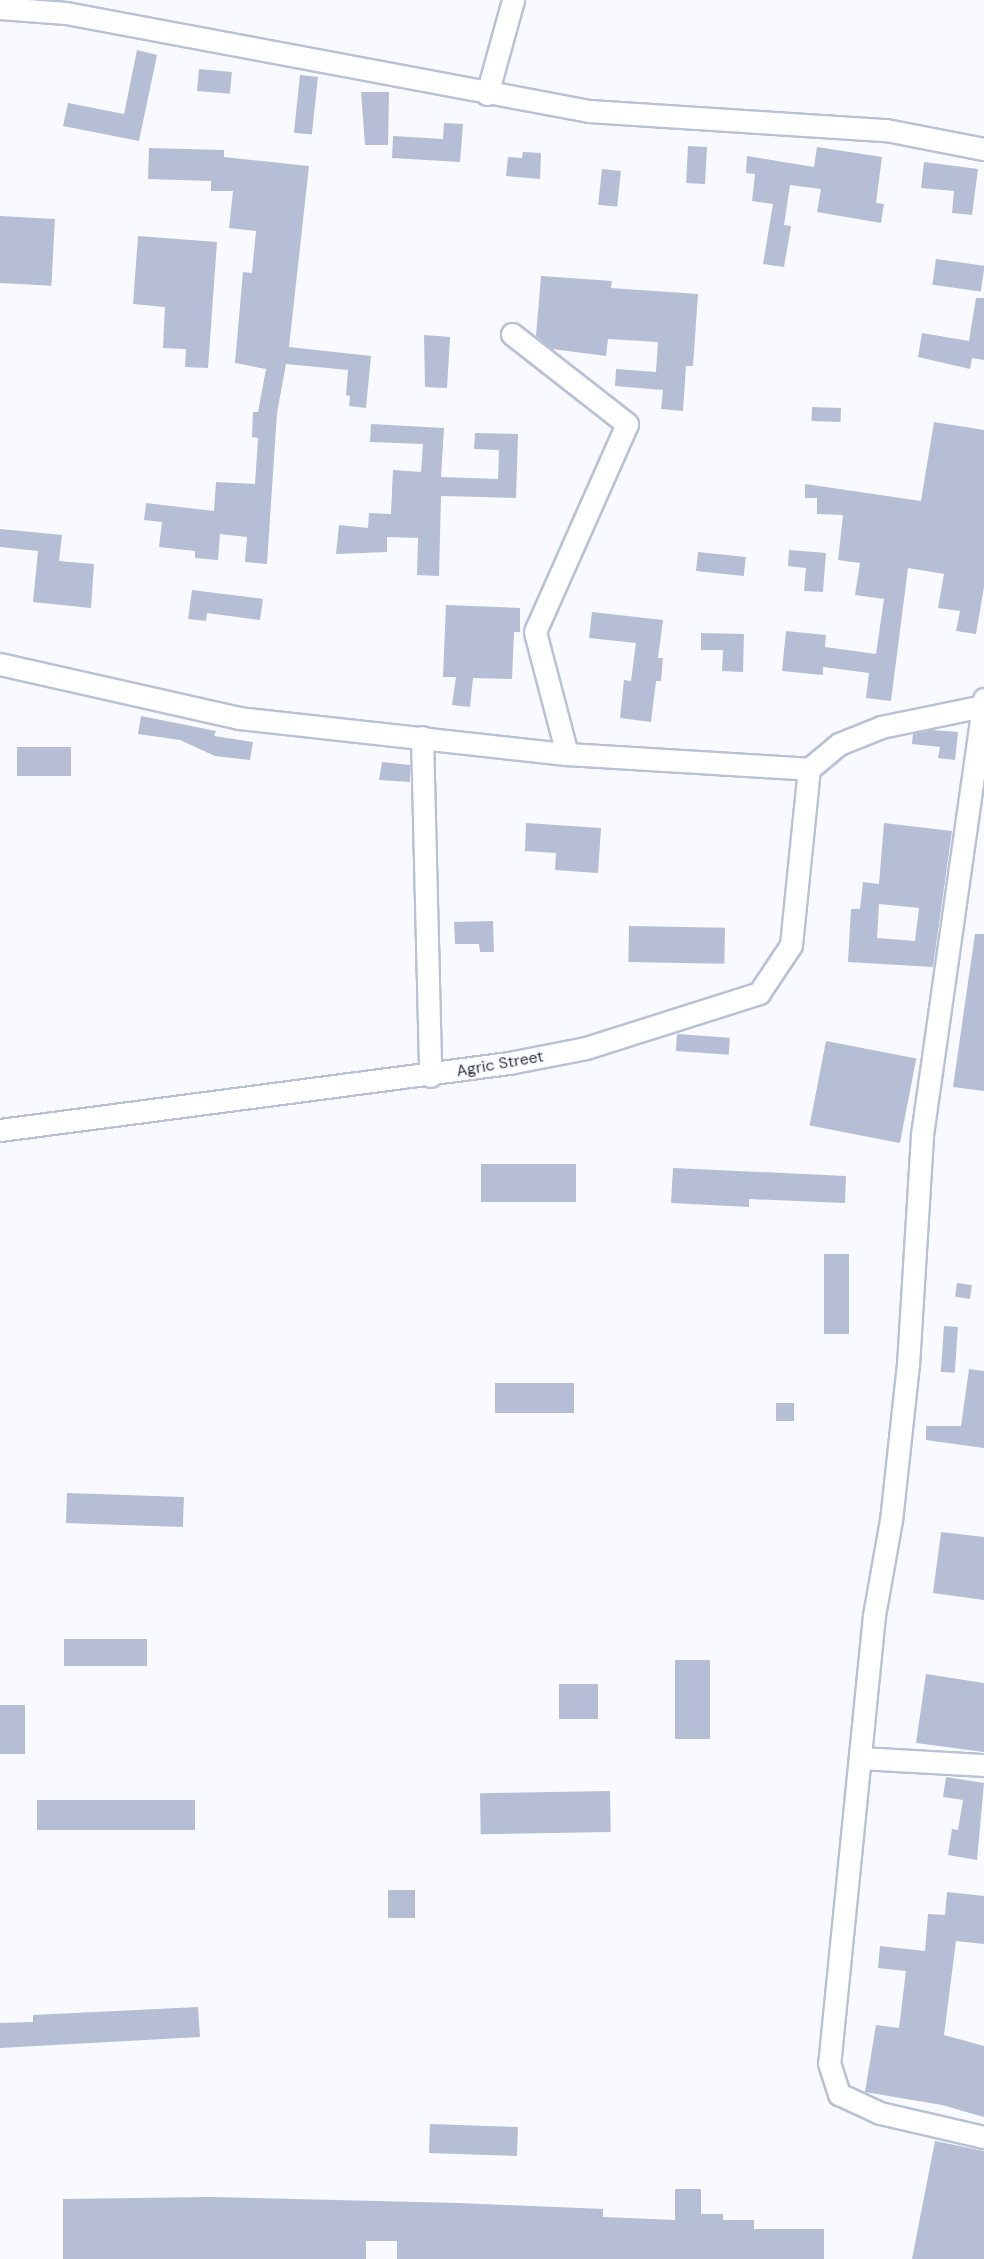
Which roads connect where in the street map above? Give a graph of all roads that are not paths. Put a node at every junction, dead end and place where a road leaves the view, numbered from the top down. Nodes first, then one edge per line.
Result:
1 (513, 0) edge
2 (0, 8) edge
3 (0, 16) edge
4 (487, 94) junction
5 (984, 149) edge
6 (512, 334) dead end
7 (0, 664) edge
8 (984, 702) edge
9 (422, 736) junction
10 (567, 754) junction
11 (809, 769) junction
12 (430, 1076) junction
13 (0, 1130) edge
14 (862, 1758) junction
15 (984, 1765) edge
16 (984, 2137) edge

1 - 4 street
2 - 3 street
2 - 4 street
4 - 5 street
6 - 10 street
7 - 9 street
8 - 11 street
8 - 14 street
9 - 10 street
9 - 12 street
10 - 11 street
11 - 12 street, Agric Street
12 - 13 street, Agric Street
14 - 15 street
14 - 16 street

